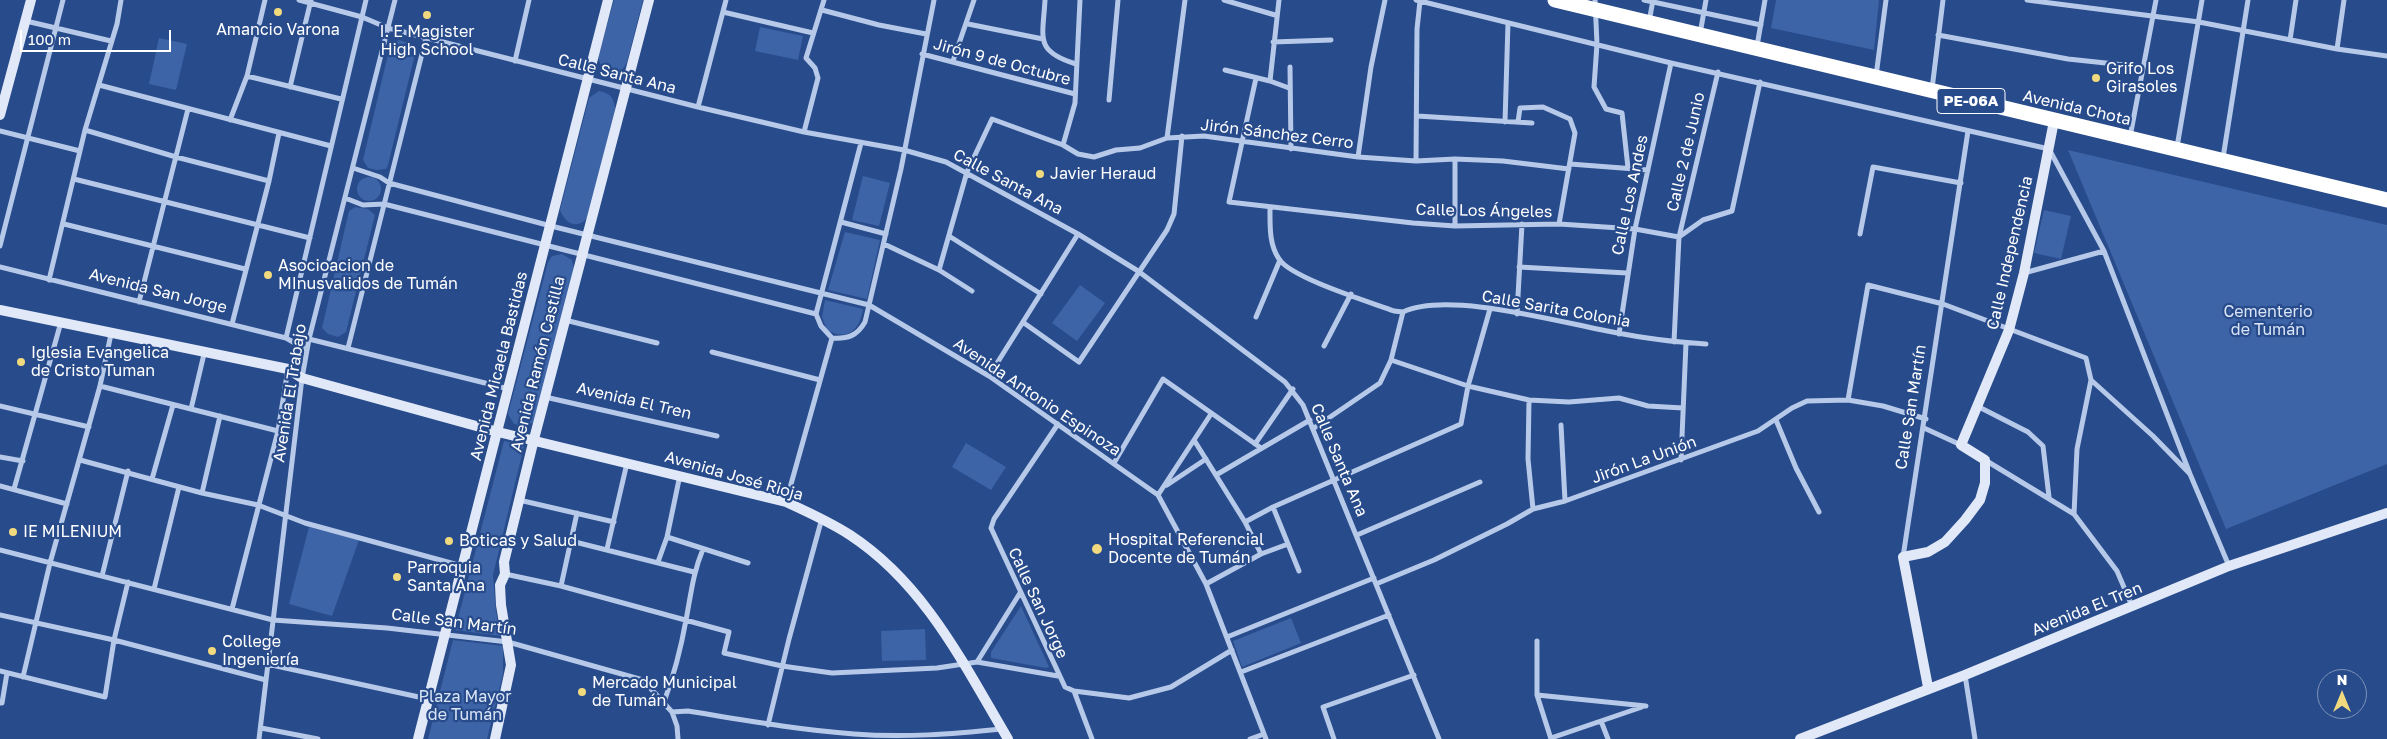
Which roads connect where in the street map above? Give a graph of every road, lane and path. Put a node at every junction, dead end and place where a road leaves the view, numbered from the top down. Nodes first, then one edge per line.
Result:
1 (31, 0) edge
2 (63, 0) edge
3 (122, 0) edge
4 (265, 0) edge
5 (299, 0) edge
6 (366, 0) edge
7 (395, 0) edge
8 (527, 0) edge
9 (608, 0) edge
10 (649, 0) edge
11 (726, 0) edge
12 (824, 0) edge
13 (934, 0) edge
14 (974, 0) edge
15 (1045, 0) edge
16 (1080, 0) edge
17 (1118, 0) edge
18 (1185, 0) edge
19 (1224, 0) edge
20 (1279, 0) edge
21 (1385, 0) edge
22 (1555, 0) edge
23 (1644, 0) edge
24 (1706, 0) edge
25 (1765, 0) edge
26 (1886, 0) edge
27 (1943, 0) edge
28 (2027, 0) edge
29 (2156, 0) edge
30 (2202, 0) edge
31 (2248, 0) edge
32 (2296, 0) edge
33 (2344, 0) edge
34 (310, 1) edge
35 (1418, 1) edge
36 (1653, 1) edge
37 (2046, 2) edge
38 (1595, 5) edge
39 (822, 10) junction
40 (723, 12) junction
41 (1704, 13) junction
42 (1275, 15) junction
43 (362, 17) junction
44 (2153, 18) junction
45 (26, 21) junction
46 (2199, 22) junction
47 (1508, 23) junction
48 (968, 24) junction
49 (1649, 24) junction
50 (1761, 25) junction
51 (56, 28) junction
52 (388, 28) junction
53 (2242, 30) junction
54 (813, 33) junction
55 (926, 34) junction
56 (1938, 34) junction
57 (1700, 35) junction
58 (426, 38) junction
59 (1043, 39) junction
60 (1331, 40) dead end
61 (2290, 40) junction
62 (111, 41) junction
63 (1273, 42) junction
64 (1597, 44) junction
65 (2337, 49) junction
66 (1756, 50) junction
67 (922, 54) junction
68 (2387, 56) edge
69 (515, 61) junction
70 (953, 61) junction
71 (1671, 63) junction
72 (1076, 64) junction
73 (1290, 67) dead end
74 (2144, 67) junction
75 (1225, 70) dead end
76 (1718, 72) junction
77 (247, 76) junction
78 (1256, 78) junction
79 (588, 79) junction
80 (1876, 79) junction
81 (1270, 81) junction
82 (1760, 82) junction
83 (99, 85) junction
84 (290, 87) junction
85 (1289, 88) junction
86 (626, 89) junction
87 (1931, 92) junction
88 (1075, 94) junction
89 (341, 99) junction
90 (1109, 100) dead end
91 (698, 107) junction
92 (188, 109) junction
93 (0, 115) edge
94 (1418, 116) junction
95 (230, 120) junction
96 (2054, 121) junction
97 (1504, 122) junction
98 (1518, 122) junction
99 (1532, 123) dead end
100 (85, 130) junction
101 (0, 131) edge
102 (1968, 131) junction
103 (804, 132) junction
104 (278, 133) junction
105 (1182, 136) junction
106 (27, 138) junction
107 (1167, 138) junction
108 (2130, 139) junction
109 (1240, 142) junction
110 (861, 143) junction
111 (1063, 145) junction
112 (331, 146) junction
113 (1291, 149) junction
114 (2049, 149) junction
115 (904, 150) junction
116 (2177, 150) junction
117 (80, 151) junction
118 (176, 157) junction
119 (1358, 157) junction
120 (1455, 159) junction
121 (2223, 160) junction
122 (1416, 161) junction
123 (1569, 167) junction
124 (353, 168) junction
125 (1628, 168) junction
126 (1648, 170) junction
127 (967, 172) junction
128 (74, 180) junction
129 (269, 181) junction
130 (389, 183) junction
131 (1961, 183) junction
132 (345, 198) junction
133 (2387, 200) edge
134 (164, 201) junction
135 (384, 204) junction
136 (1270, 208) junction
137 (841, 222) junction
138 (64, 224) junction
139 (1522, 224) junction
140 (1559, 224) junction
141 (257, 225) junction
142 (551, 226) junction
143 (1455, 226) junction
144 (1635, 229) junction
145 (587, 234) junction
146 (886, 234) junction
147 (1078, 234) junction
148 (1860, 234) dead end
149 (948, 236) junction
150 (1679, 237) junction
151 (310, 238) junction
152 (884, 244) junction
153 (153, 245) junction
154 (0, 246) edge
155 (546, 246) junction
156 (2104, 251) junction
157 (582, 254) junction
158 (1280, 260) junction
159 (0, 267) edge
160 (1519, 267) junction
161 (245, 270) junction
162 (938, 270) junction
163 (1138, 271) junction
164 (1627, 273) junction
165 (2024, 273) junction
166 (49, 280) junction
167 (972, 290) dead end
168 (821, 294) junction
169 (1042, 294) junction
170 (1351, 294) junction
171 (139, 302) junction
172 (1943, 304) junction
173 (869, 305) junction
174 (1490, 309) junction
175 (0, 310) edge
176 (1403, 312) junction
177 (816, 314) junction
178 (1517, 314) junction
179 (1256, 317) dead end
180 (565, 320) junction
181 (61, 322) junction
182 (1024, 323) junction
183 (232, 324) junction
184 (2009, 330) junction
185 (111, 334) junction
186 (1619, 334) junction
187 (286, 338) junction
188 (832, 338) junction
189 (310, 339) junction
190 (1674, 342) junction
191 (1686, 342) junction
192 (658, 343) dead end
193 (1706, 344) dead end
194 (1324, 346) dead end
195 (348, 348) junction
196 (307, 350) junction
197 (712, 352) dead end
198 (204, 354) junction
199 (1391, 360) junction
200 (288, 370) junction
201 (989, 376) junction
202 (302, 378) junction
203 (820, 380) junction
204 (2091, 380) junction
205 (100, 386) junction
206 (1468, 386) junction
207 (510, 389) junction
208 (1293, 389) junction
209 (545, 396) junction
210 (1529, 400) junction
211 (1848, 400) junction
212 (173, 405) junction
213 (0, 406) edge
214 (1977, 406) junction
215 (1683, 408) junction
216 (191, 409) junction
217 (1211, 414) junction
218 (36, 416) junction
219 (220, 416) junction
220 (1926, 419) junction
221 (1310, 420) junction
222 (1776, 420) junction
223 (1058, 424) junction
224 (1561, 425) dead end
225 (89, 427) junction
226 (1314, 428) junction
227 (1924, 428) junction
228 (278, 431) junction
229 (498, 432) junction
230 (717, 436) dead end
231 (534, 439) junction
232 (1194, 440) junction
233 (1255, 444) junction
234 (1961, 445) junction
235 (1262, 448) junction
236 (0, 457) edge
237 (1206, 459) junction
238 (80, 460) junction
239 (1681, 460) junction
240 (1985, 460) junction
241 (23, 461) junction
242 (627, 463) junction
243 (1114, 464) junction
244 (128, 472) junction
245 (2190, 474) junction
246 (680, 475) junction
247 (1216, 476) junction
248 (1335, 479) junction
249 (152, 480) junction
250 (1480, 482) dead end
251 (0, 486) edge
252 (1165, 486) junction
253 (179, 487) junction
254 (14, 489) junction
255 (202, 493) junction
256 (1158, 494) junction
257 (2049, 497) junction
258 (519, 500) junction
259 (1565, 501) junction
260 (786, 502) junction
261 (67, 504) junction
262 (258, 505) junction
263 (1273, 507) junction
264 (1533, 509) junction
265 (1819, 512) dead end
266 (2387, 512) edge
267 (577, 513) junction
268 (2074, 514) junction
269 (284, 516) junction
270 (822, 518) junction
271 (614, 522) junction
272 (1245, 522) junction
273 (1357, 535) junction
274 (667, 537) junction
275 (571, 541) junction
276 (1288, 544) junction
277 (704, 548) junction
278 (607, 549) junction
279 (0, 550) edge
280 (1262, 554) junction
281 (1903, 557) junction
282 (658, 562) junction
283 (748, 563) dead end
284 (50, 564) junction
285 (2229, 566) junction
286 (463, 567) junction
287 (1299, 571) dead end
288 (694, 572) junction
289 (504, 574) junction
290 (102, 576) junction
291 (1374, 578) junction
292 (128, 582) junction
293 (1206, 584) junction
294 (1376, 584) junction
295 (561, 586) junction
296 (154, 589) junction
297 (1020, 593) junction
298 (2132, 607) junction
299 (232, 609) junction
300 (0, 615) edge
301 (1389, 615) junction
302 (273, 620) junction
303 (686, 620) junction
304 (36, 624) junction
305 (444, 635) junction
306 (1226, 637) junction
307 (114, 640) junction
308 (1537, 641) dead end
309 (508, 642) junction
310 (1232, 650) junction
311 (978, 662) junction
312 (267, 664) junction
313 (964, 664) junction
314 (782, 666) junction
315 (0, 671) edge
316 (1241, 672) junction
317 (7, 673) junction
318 (1414, 675) junction
319 (1965, 675) junction
320 (1058, 676) junction
321 (23, 677) junction
322 (266, 680) junction
323 (1928, 687) junction
324 (1074, 691) junction
325 (1537, 695) junction
326 (428, 699) junction
327 (664, 702) junction
328 (1, 703) edge
329 (672, 712) junction
330 (1601, 721) junction
331 (768, 725) junction
332 (261, 728) junction
333 (1002, 729) junction
334 (1265, 736) edge
335 (259, 739) edge
336 (318, 739) edge
337 (418, 739) edge
338 (495, 739) edge
339 (678, 739) edge
340 (1008, 739) edge
341 (1092, 739) edge
342 (1250, 739) edge
343 (1334, 739) edge
344 (1439, 739) edge
345 (1551, 739) edge
346 (1608, 739) edge
347 (1800, 739) edge
348 (1975, 739) edge

1 - 45 main road
2 - 51 street
3 - 62 street
4 - 77 street
5 - 34 street, Calle Santa Ana
6 - 43 street, Avenida El Trabajo
7 - 52 street, Avenida El Trabajo
8 - 69 street
9 - 79 main road, Avenida Micaela Bastidas
10 - 86 main road, Avenida Ramón Castilla
11 - 40 street
12 - 39 street
13 - 55 street
14 - 48 street
15 - 59 street
16 - 72 street, Jirón 9 de Octubre
17 - 90 street
18 - 107 street
19 - 42 street
20 - 42 street
21 - 119 street
22 - 38 highway, Avenida Chota / PE-06A
23 - 36 street
24 - 41 street
25 - 50 street
26 - 80 street
27 - 56 street
28 - 37 street
29 - 44 street
30 - 46 street
31 - 53 street
32 - 61 street
33 - 65 street
34 - 43 street, Calle Santa Ana
34 - 84 street
35 - 47 street
35 - 94 street
36 - 41 street
36 - 49 street
37 - 44 street
38 - 49 highway, Avenida Chota / PE-06A
38 - 64 street
39 - 54 street
39 - 55 street
40 - 54 street
40 - 91 street
41 - 50 street
41 - 57 street
42 - 63 street
43 - 52 street, Calle Santa Ana
43 - 89 street, Avenida El Trabajo
44 - 46 street
44 - 74 street
45 - 51 street
45 - 93 main road
46 - 53 street
46 - 116 street
47 - 64 street
47 - 97 street
48 - 59 street
48 - 70 street
49 - 57 highway, Avenida Chota / PE-06A
50 - 66 street
51 - 62 street
51 - 106 street
52 - 58 street, Calle Santa Ana
52 - 124 street, Avenida El Trabajo
53 - 61 street
53 - 121 street
54 - 103 street
55 - 67 street
56 - 74 street
56 - 87 street
57 - 66 highway, Avenida Chota / PE-06A
58 - 69 street, Calle Santa Ana
58 - 130 street
59 - 72 street
60 - 63 street
61 - 65 street
62 - 83 street
63 - 81 street
64 - 71 street
64 - 125 street
65 - 68 street
66 - 80 highway, Avenida Chota / PE-06A
67 - 70 street, Jirón 9 de Octubre
67 - 115 street
69 - 79 street, Calle Santa Ana
70 - 88 street, Jirón 9 de Octubre
71 - 76 street
71 - 126 street, Calle Los Andes
72 - 88 street, Jirón 9 de Octubre
73 - 85 street
74 - 108 street
75 - 78 street
76 - 82 street
76 - 150 street, Calle 2 de Junio
77 - 84 street
77 - 95 street
78 - 81 street
78 - 109 street
79 - 86 street, Calle Santa Ana
79 - 142 main road, Avenida Micaela Bastidas
80 - 87 highway, Avenida Chota / PE-06A
81 - 85 street
82 - 102 street
82 - 150 street
83 - 92 street
83 - 100 street
84 - 89 street
85 - 113 street
86 - 91 street, Calle Santa Ana
86 - 145 main road, Avenida Ramón Castilla
87 - 96 highway, Avenida Chota / PE-06A
88 - 111 street, Jirón 9 de Octubre
89 - 112 street, Avenida El Trabajo
91 - 103 street, Calle Santa Ana
92 - 95 street
92 - 118 street
94 - 97 street
94 - 122 street
95 - 104 street
96 - 108 highway, Avenida Chota / PE-06A
96 - 114 main road, Calle Independencia
97 - 98 street
98 - 99 street
98 - 123 street
100 - 117 street
100 - 118 street
101 - 106 street
102 - 114 street
102 - 131 street, Calle San Martín
103 - 110 street, Calle Santa Ana
104 - 112 street
104 - 129 street
105 - 107 street, Jirón Sánchez Cerro
105 - 109 street, Jirón Sánchez Cerro
105 - 163 street
106 - 117 street
106 - 154 street
107 - 111 street, Jirón Sánchez Cerro
108 - 116 highway, Avenida Chota / PE-06A
109 - 113 street, Jirón Sánchez Cerro
109 - 136 street, Calle Los Ángeles
110 - 115 street, Calle Santa Ana
110 - 137 street
111 - 127 street, Jirón Sánchez Cerro
112 - 151 street, Avenida El Trabajo
113 - 119 street, Jirón Sánchez Cerro
114 - 156 street
114 - 165 main road, Calle Independencia
115 - 127 street, Calle Santa Ana
115 - 146 street
116 - 121 highway, Avenida Chota / PE-06A
117 - 128 street
118 - 129 street
118 - 134 street
119 - 122 street, Jirón Sánchez Cerro
120 - 122 street, Jirón Sánchez Cerro
120 - 123 street, Jirón Sánchez Cerro
120 - 143 street
121 - 133 highway, Avenida Chota / PE-06A
123 - 125 street, Jirón Sánchez Cerro
123 - 140 street
124 - 130 street, Avenida Antonio Espinoza
124 - 132 street, Avenida El Trabajo
125 - 126 street, Jirón Sánchez Cerro
126 - 144 street, Calle Los Andes
127 - 147 street, Calle Santa Ana
127 - 149 street
128 - 134 street
128 - 138 street
129 - 141 street
130 - 135 street
130 - 142 street, Avenida Antonio Espinoza
131 - 148 street
131 - 172 street, Calle San Martín
132 - 135 street
132 - 189 street, Avenida El Trabajo
134 - 141 street
134 - 153 street
135 - 155 street
135 - 195 street
136 - 143 street, Calle Los Ángeles
136 - 158 street
137 - 146 street
137 - 168 street
138 - 153 street
138 - 166 street
139 - 140 street, Calle Los Ángeles
139 - 143 street, Calle Los Ángeles
139 - 160 street
140 - 144 street, Calle Los Ángeles
141 - 151 street
141 - 161 street
142 - 145 street, Avenida Antonio Espinoza
142 - 155 main road, Avenida Micaela Bastidas
144 - 150 street, Calle Los Ángeles
144 - 164 street, Calle Los Andes
145 - 157 main road, Avenida Ramón Castilla
145 - 168 street, Avenida Antonio Espinoza
146 - 152 street
147 - 163 street, Calle Santa Ana
147 - 169 street
149 - 162 street
149 - 169 street
150 - 190 street, Calle 2 de Junio
151 - 187 street, Avenida El Trabajo
152 - 162 street
152 - 173 street
153 - 161 street
153 - 171 street
155 - 157 street
155 - 207 main road, Avenida Micaela Bastidas
156 - 165 street
156 - 245 street
157 - 177 street
157 - 180 main road, Avenida Ramón Castilla
158 - 170 street
158 - 179 street
159 - 166 street, Avenida San Jorge
160 - 164 street
160 - 178 street
161 - 183 street
162 - 167 street
163 - 182 street
163 - 208 street, Calle Santa Ana
164 - 186 street, Calle Los Andes
165 - 184 main road, Calle Independencia
166 - 171 street, Avenida San Jorge
168 - 173 street, Avenida Antonio Espinoza
168 - 177 street
169 - 182 street
170 - 176 street
170 - 194 street
171 - 183 street, Avenida San Jorge
172 - 184 street
172 - 211 street
172 - 220 street, Calle San Martín
173 - 188 street
173 - 201 street, Avenida Antonio Espinoza
174 - 176 street, Calle Sarita Colonia
174 - 178 street, Calle Sarita Colonia
174 - 206 street
175 - 181 main road
176 - 199 street
177 - 188 street
178 - 186 street, Calle Sarita Colonia
180 - 192 street
180 - 209 main road, Avenida Ramón Castilla
181 - 185 main road
181 - 218 street
182 - 201 street
183 - 187 street, Avenida San Jorge
184 - 204 street
184 - 214 main road, Calle Independencia
185 - 198 main road
185 - 205 street
186 - 190 street, Calle Sarita Colonia
187 - 196 street, Avenida San Jorge
188 - 203 street
189 - 195 street
189 - 196 street, Avenida El Trabajo
190 - 191 street, Calle Sarita Colonia
191 - 193 street, Calle Sarita Colonia
191 - 215 street
195 - 207 street
196 - 202 street, Avenida El Trabajo
197 - 203 street
198 - 200 main road
198 - 216 street
199 - 206 street
199 - 226 street
200 - 202 main road
200 - 228 street
201 - 223 street, Avenida Antonio Espinoza
202 - 229 main road
202 - 269 street, Avenida El Trabajo
203 - 260 street
204 - 245 street
204 - 268 street
205 - 212 street
205 - 225 street
206 - 210 street
206 - 248 street
207 - 229 main road, Avenida Micaela Bastidas
208 - 221 street, Calle Santa Ana
208 - 233 street
209 - 230 street, Avenida El Tren
209 - 231 main road, Avenida Ramón Castilla
210 - 215 street
210 - 264 street
211 - 220 street, Jirón La Unión
211 - 222 street, Jirón La Unión
212 - 216 street
212 - 249 street
213 - 218 street
214 - 234 main road, Calle Independencia
214 - 257 street
215 - 239 street
216 - 219 street
217 - 232 street
217 - 233 street
217 - 243 street
218 - 225 street
218 - 241 street
219 - 228 street
219 - 255 street
220 - 227 street, Calle San Martín
221 - 226 street, Calle Santa Ana
221 - 235 street
222 - 239 street, Jirón La Unión
222 - 265 street
223 - 243 street, Avenida Antonio Espinoza
223 - 297 street, Calle San Jorge
224 - 259 street
225 - 238 street
226 - 248 street, Calle Santa Ana
227 - 234 street
227 - 281 street, Calle San Martín
228 - 262 street
229 - 231 main road, Avenida José Rioja
229 - 286 main road, Avenida Micaela Bastidas
231 - 242 main road, Avenida José Rioja
231 - 258 main road, Avenida Ramón Castilla
232 - 237 street
232 - 252 street
233 - 235 street
234 - 240 main road
235 - 247 street
236 - 241 street
237 - 247 street
237 - 252 street
238 - 244 street
238 - 261 street
239 - 259 street, Jirón La Unión
240 - 257 street
240 - 281 main road
241 - 254 street
242 - 246 main road, Avenida José Rioja
242 - 271 street
243 - 256 street, Avenida Antonio Espinoza
244 - 249 street
244 - 290 street
245 - 285 street
246 - 260 main road, Avenida José Rioja
246 - 274 street
247 - 272 street
248 - 263 street
248 - 273 street, Calle Santa Ana
249 - 253 street
250 - 273 street
251 - 254 street
252 - 256 street
253 - 255 street
253 - 296 street
254 - 261 street
255 - 262 street
256 - 293 street, Avenida Antonio Espinoza
257 - 268 street
258 - 267 street
258 - 289 main road, Avenida Ramón Castilla
259 - 264 street, Jirón La Unión
260 - 270 main road, Avenida José Rioja
261 - 284 street
262 - 269 street
262 - 299 street
263 - 272 street
263 - 276 street
264 - 294 street, Jirón La Unión
266 - 285 main road, Avenida El Tren
267 - 271 street
267 - 275 street
268 - 298 street
269 - 286 street
269 - 302 street, Avenida El Trabajo
270 - 313 main road, Avenida José Rioja
270 - 314 street
271 - 278 street
272 - 280 street
273 - 291 street, Calle Santa Ana
274 - 277 street
274 - 282 street
275 - 278 street
275 - 295 street
276 - 280 street
276 - 287 street
277 - 283 street
277 - 288 street
278 - 282 street
279 - 284 street, Calle San Martín
280 - 293 street
281 - 323 main road, Calle San Martín
282 - 288 street
284 - 290 street, Calle San Martín
284 - 304 street
285 - 298 main road, Avenida El Tren
286 - 305 main road, Avenida Micaela Bastidas
288 - 303 street
289 - 295 street
289 - 309 main road, Avenida Ramón Castilla
290 - 292 street, Calle San Martín
291 - 294 street, Calle Santa Ana
291 - 306 street
292 - 296 street, Calle San Martín
292 - 307 street
293 - 306 street, Avenida Antonio Espinoza
294 - 301 street, Calle Santa Ana
295 - 303 street
296 - 299 street, Calle San Martín
297 - 311 street
297 - 320 street, Calle San Jorge
298 - 319 main road, Avenida El Tren
299 - 302 street, Calle San Martín
300 - 304 street
301 - 316 street
301 - 318 street, Calle Santa Ana
302 - 305 street, Calle San Martín
302 - 312 street, Avenida El Trabajo
303 - 314 street
303 - 327 street
304 - 307 street
304 - 321 street
305 - 309 street, Calle San Martín
305 - 326 main road, Avenida Micaela Bastidas
306 - 310 street, Avenida Antonio Espinoza
307 - 321 street
307 - 322 street
308 - 325 street
309 - 327 street, Calle San Martín
309 - 338 main road, Avenida Ramón Castilla
310 - 316 street, Avenida Antonio Espinoza
310 - 324 street
311 - 313 street
311 - 320 street
312 - 322 street, Avenida El Trabajo
312 - 326 street
313 - 314 street
313 - 333 main road, Avenida José Rioja
314 - 331 street
315 - 317 street
316 - 334 street, Avenida Antonio Espinoza
317 - 321 street
317 - 328 street
318 - 343 street
318 - 344 street, Calle Santa Ana
319 - 323 main road, Avenida El Tren
319 - 348 street
320 - 324 street, Calle San Jorge
322 - 332 street, Avenida El Trabajo
323 - 347 main road, Avenida El Tren
324 - 341 street
325 - 330 street
325 - 345 street
326 - 337 main road, Avenida Micaela Bastidas
327 - 329 street, Calle San Martín
329 - 331 street
329 - 339 street
330 - 345 street
330 - 346 street
331 - 333 street
332 - 335 street, Avenida El Trabajo
332 - 336 street
333 - 340 main road, Avenida José Rioja
334 - 342 street

